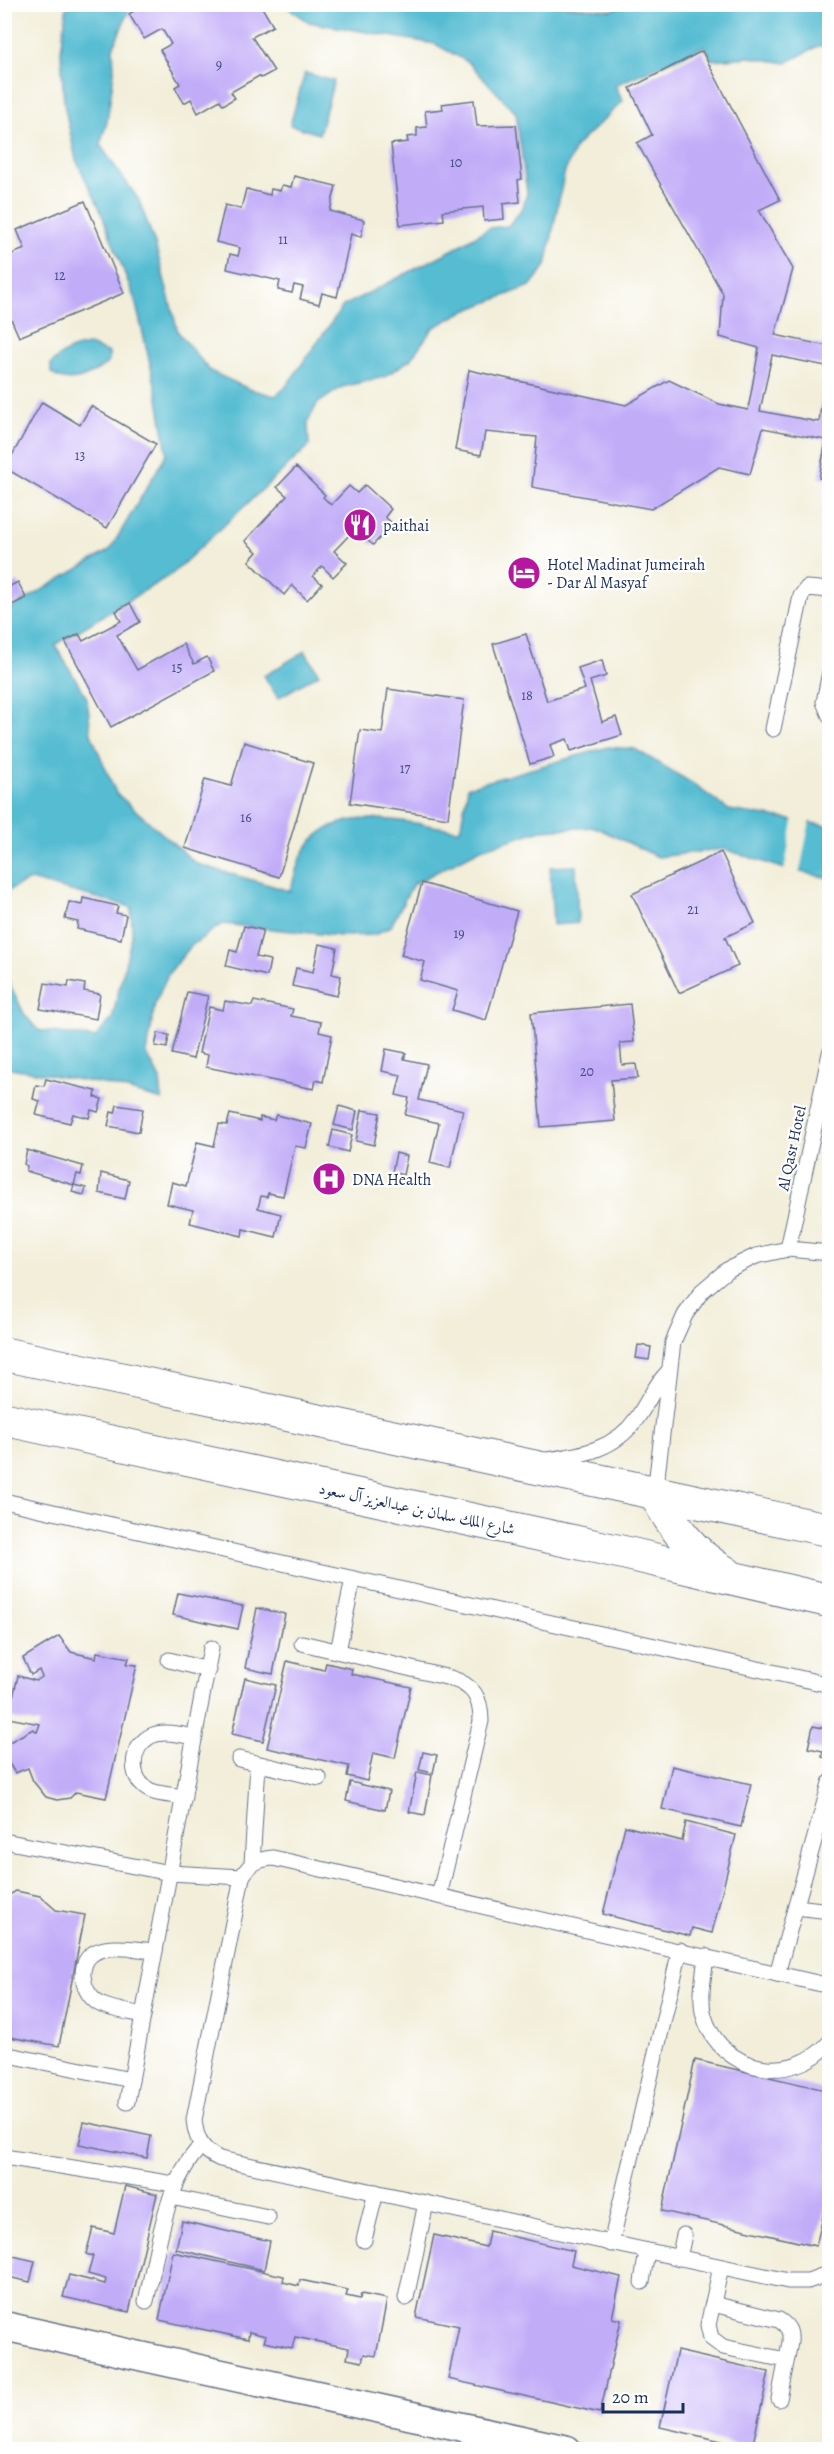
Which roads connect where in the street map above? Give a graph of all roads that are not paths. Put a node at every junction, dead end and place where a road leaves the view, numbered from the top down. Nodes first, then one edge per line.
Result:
1 (830, 590) edge
2 (830, 672) edge
3 (830, 716) edge
4 (773, 729) dead end
5 (830, 1053) edge
6 (788, 1250) junction
7 (830, 1253) edge
8 (4, 1354) edge
9 (668, 1372) junction
10 (4, 1419) edge
11 (518, 1464) junction
12 (654, 1493) junction
13 (4, 1501) edge
14 (830, 1530) edge
15 (353, 1579) junction
16 (742, 1581) junction
17 (830, 1601) edge
18 (302, 1643) dead end
19 (211, 1648) dead end
20 (338, 1652) junction
21 (169, 1660) dead end
22 (208, 1670) junction
23 (830, 1685) edge
24 (195, 1737) junction
25 (239, 1759) dead end
26 (258, 1764) junction
27 (319, 1778) dead end
28 (830, 1783) edge
29 (184, 1797) junction
30 (823, 1832) edge
31 (4, 1841) edge
32 (252, 1864) junction
33 (170, 1873) junction
34 (242, 1877) junction
35 (439, 1896) junction
36 (796, 1907) junction
37 (830, 1911) edge
38 (680, 1950) junction
39 (155, 1952) junction
40 (706, 1956) junction
41 (777, 1974) junction
42 (830, 1986) edge
43 (143, 2015) junction
44 (830, 2042) edge
45 (4, 2055) edge
46 (131, 2080) junction
47 (127, 2103) dead end
48 (201, 2146) junction
49 (4, 2157) edge
50 (173, 2190) junction
51 (376, 2192) junction
52 (426, 2203) junction
53 (268, 2217) dead end
54 (684, 2235) dead end
55 (364, 2240) dead end
56 (611, 2244) junction
57 (647, 2251) junction
58 (679, 2258) junction
59 (721, 2267) junction
60 (830, 2273) edge
61 (642, 2282) dead end
62 (406, 2298) dead end
63 (146, 2301) dead end
64 (712, 2304) junction
65 (4, 2326) edge
66 (786, 2360) junction
67 (779, 2399) dead end
68 (567, 2450) edge

1 - 4 lane
2 - 3 lane
5 - 6 lane, Al Qasr Hotel
6 - 7 lane
6 - 9 lane
8 - 11 main road
9 - 11 lane
9 - 12 lane
10 - 16 main road, شارع الملك سلمان بن عبدالعزيز آل سعود
11 - 12 main road
12 - 14 main road
12 - 16 main road
13 - 15 lane
15 - 20 lane
15 - 23 lane
16 - 17 main road, شارع الملك سلمان بن عبدالعزيز آل سعود
18 - 20 lane
19 - 22 lane
20 - 35 lane
21 - 22 lane
22 - 24 lane
24 - 29 lane
24 - 29 lane
25 - 26 lane
26 - 27 lane
26 - 32 lane
28 - 30 lane
29 - 33 lane
30 - 36 lane
31 - 33 lane
32 - 34 lane
32 - 35 lane
33 - 34 lane
33 - 39 lane
34 - 48 lane
35 - 38 lane
36 - 37 lane
36 - 41 lane
38 - 40 lane
38 - 56 lane
39 - 43 lane
39 - 43 lane
40 - 41 lane
40 - 44 lane
41 - 42 lane
43 - 46 lane
45 - 46 lane
46 - 47 lane
48 - 50 lane
48 - 51 lane
49 - 50 lane
50 - 53 lane
50 - 63 lane
51 - 52 lane
51 - 55 lane
52 - 56 lane
52 - 62 lane
54 - 58 lane
56 - 57 lane
57 - 58 lane
57 - 61 lane
58 - 59 lane
59 - 60 lane
59 - 64 lane
64 - 66 lane
64 - 66 lane
65 - 68 street
66 - 67 lane

